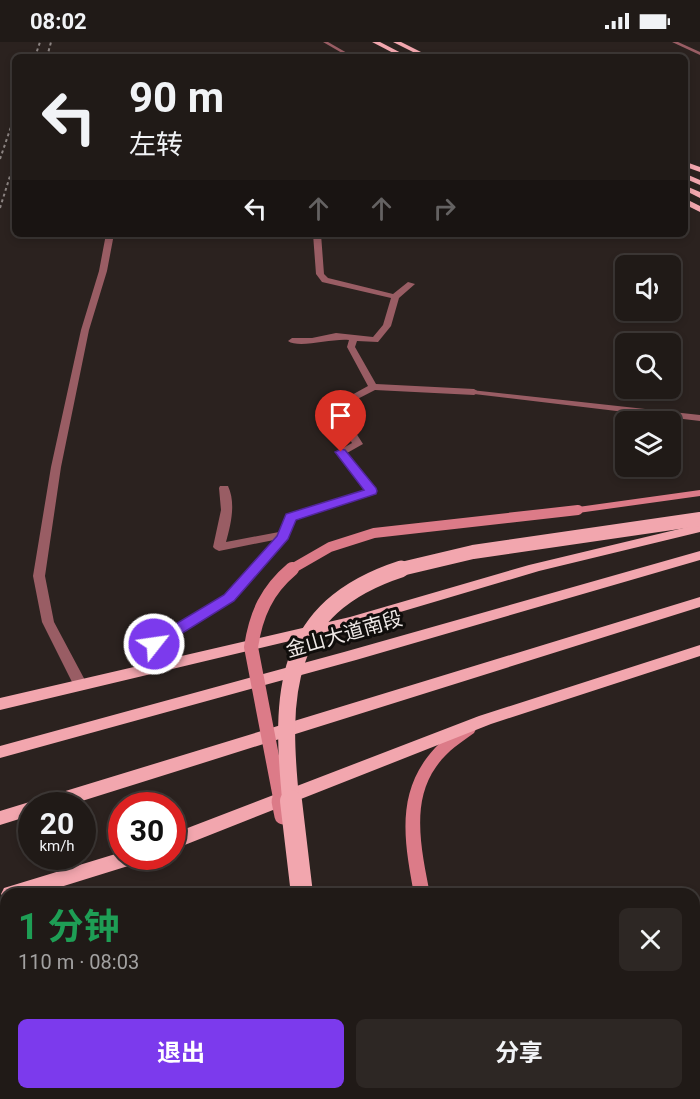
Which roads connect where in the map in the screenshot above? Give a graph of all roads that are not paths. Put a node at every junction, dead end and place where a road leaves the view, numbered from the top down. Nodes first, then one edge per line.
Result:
1 (325, 42) edge
2 (375, 42) edge
3 (396, 42) edge
4 (674, 42) edge
5 (73, 53) dead end
6 (84, 54) edge
7 (347, 54) edge
8 (400, 54) edge
9 (422, 54) edge
10 (700, 54) edge
11 (109, 237) edge
12 (317, 237) edge
13 (411, 284) dead end
14 (395, 297) junction
15 (354, 338) junction
16 (291, 342) dead end
17 (373, 387) junction
18 (474, 392) joint
19 (700, 418) edge
20 (224, 488) dead end
21 (700, 493) edge
22 (700, 519) edge
23 (700, 528) edge
24 (284, 535) junction
25 (700, 555) edge
26 (700, 602) edge
27 (700, 650) edge
28 (141, 669) junction
29 (80, 684) junction
30 (0, 704) edge
31 (485, 720) junction
32 (0, 752) edge
33 (86, 792) edge
34 (18, 812) edge
35 (0, 818) edge
36 (186, 837) edge
37 (108, 864) edge
38 (30, 888) edge
39 (300, 888) edge
40 (300, 888) edge
41 (421, 888) edge

1 - 7 street
2 - 8 main road
3 - 9 main road
4 - 10 street
5 - 6 street
11 - 29 street
12 - 14 street
13 - 14 street
14 - 15 street
15 - 16 street
15 - 17 street
17 - 18 street
17 - 24 street
18 - 19 lane
20 - 24 street
21 - 39 street, bridge
22 - 40 main road, bridge
23 - 28 main road
24 - 28 street
25 - 32 main road, 金山大道南段
26 - 33 main road
27 - 31 main road
28 - 29 main road
29 - 30 main road
31 - 36 main road
31 - 41 street
34 - 35 main road
37 - 38 main road

